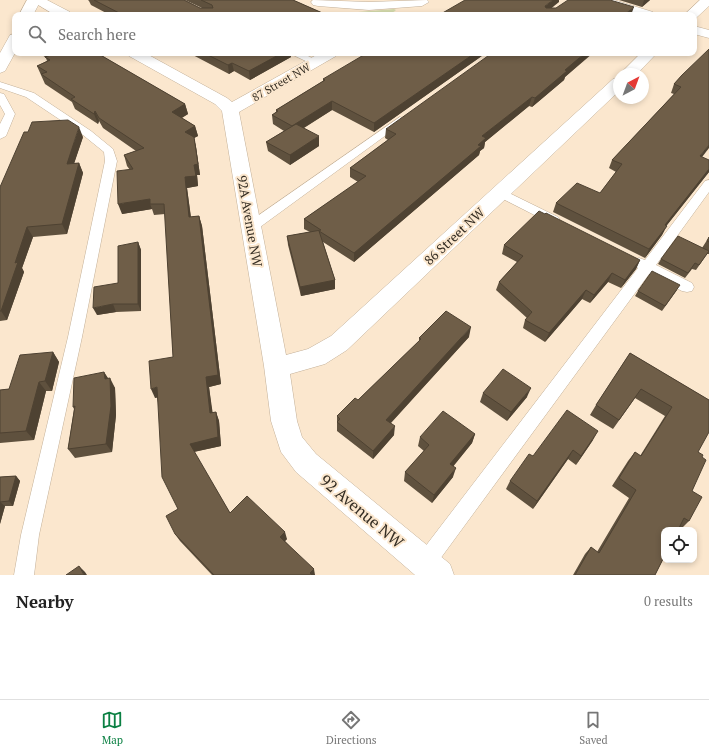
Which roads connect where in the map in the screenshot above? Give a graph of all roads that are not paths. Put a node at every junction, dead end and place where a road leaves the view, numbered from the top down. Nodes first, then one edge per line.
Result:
1 (34, 0) edge
2 (38, 0) edge
3 (600, 0) edge
4 (708, 0) edge
5 (315, 1) edge
6 (424, 1) edge
7 (28, 12) edge
8 (60, 12) edge
9 (342, 12) edge
10 (404, 12) edge
11 (638, 12) edge
12 (694, 12) edge
13 (697, 31) edge
14 (709, 34) edge
15 (12, 44) edge
16 (139, 56) edge
17 (301, 56) edge
18 (326, 56) edge
19 (647, 56) edge
20 (315, 62) junction
21 (0, 68) edge
22 (634, 68) edge
23 (0, 85) edge
24 (613, 88) edge
25 (0, 96) edge
26 (230, 110) junction
27 (411, 113) edge
28 (0, 136) edge
29 (709, 184) edge
30 (501, 193) junction
31 (562, 224) edge
32 (251, 227) junction
33 (626, 256) edge
34 (647, 267) junction
35 (687, 287) dead end
36 (276, 366) junction
37 (290, 443) joint
38 (432, 569) edge
39 (24, 575) edge

1 - 7 street
2 - 8 street
3 - 11 street
4 - 12 street
5 - 6 street
5 - 9 street
6 - 10 street
13 - 14 street
15 - 21 street
16 - 26 street
17 - 20 lane
18 - 20 street, 87 Street NW
19 - 22 street
20 - 26 street, 87 Street NW
23 - 39 lane
24 - 30 street, 86 Street NW
25 - 28 lane
26 - 32 street, 92A Avenue NW
27 - 32 lane
29 - 34 lane
30 - 31 lane
30 - 36 street, 86 Street NW
32 - 36 street, 92A Avenue NW
33 - 34 lane
34 - 35 lane
34 - 38 lane
36 - 37 street, 92A Avenue NW
37 - 38 street, 92 Avenue NW

